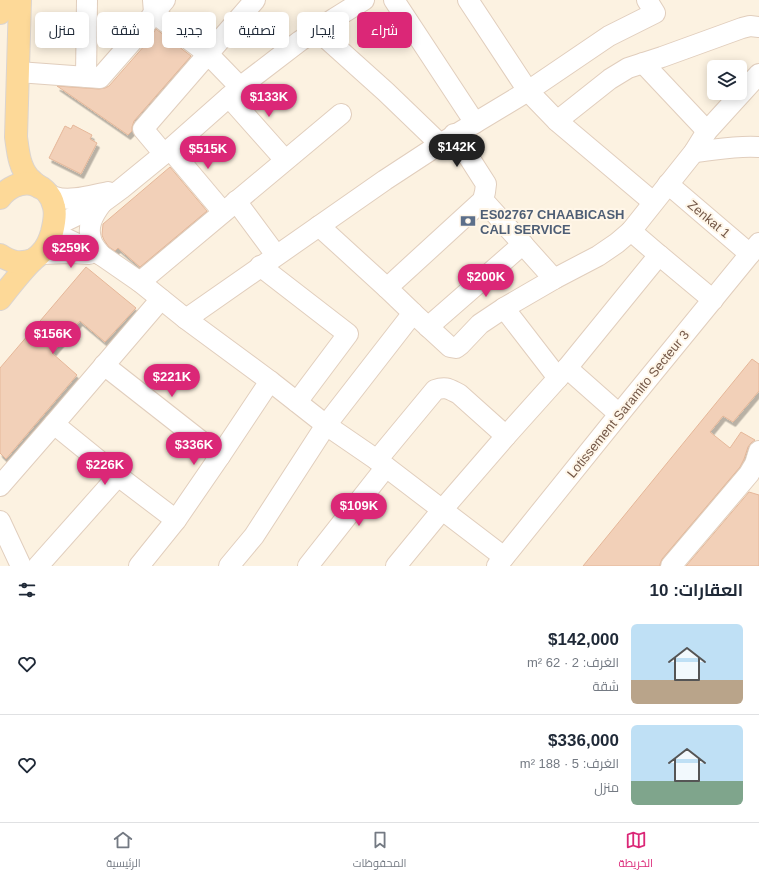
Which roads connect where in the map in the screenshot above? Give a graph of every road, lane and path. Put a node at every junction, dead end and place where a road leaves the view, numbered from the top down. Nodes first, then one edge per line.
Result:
1 (0, 0) edge
2 (20, 0) edge
3 (87, 0) edge
4 (255, 0) edge
5 (364, 0) edge
6 (394, 0) edge
7 (468, 0) edge
8 (647, 0) edge
9 (157, 4) edge
10 (345, 12) edge
11 (0, 13) edge
12 (759, 26) edge
13 (297, 43) edge
14 (337, 48) edge
15 (208, 54) junction
16 (643, 63) junction
17 (18, 72) junction
18 (759, 74) edge
19 (86, 77) junction
20 (528, 91) junction
21 (235, 92) junction
22 (341, 114) dead end
23 (556, 121) junction
24 (475, 123) junction
25 (707, 130) junction
26 (447, 139) junction
27 (759, 147) edge
28 (167, 152) junction
29 (694, 152) junction
30 (285, 160) junction
31 (668, 184) junction
32 (43, 189) junction
33 (121, 189) junction
34 (0, 198) edge
35 (483, 200) junction
36 (653, 202) junction
37 (102, 203) junction
38 (230, 207) junction
39 (319, 226) junction
40 (52, 230) junction
41 (631, 231) junction
42 (523, 244) junction
43 (755, 248) edge
44 (0, 255) edge
45 (101, 255) junction
46 (276, 255) junction
47 (659, 255) junction
48 (37, 257) junction
49 (260, 266) junction
50 (554, 279) junction
51 (140, 282) junction
52 (387, 288) junction
53 (0, 299) edge
54 (161, 299) junction
55 (713, 300) junction
56 (504, 308) junction
57 (413, 313) junction
58 (186, 319) junction
59 (428, 327) junction
60 (104, 365) junction
61 (562, 373) junction
62 (270, 381) junction
63 (296, 402) junction
64 (619, 414) junction
65 (54, 424) junction
66 (326, 425) junction
67 (506, 436) junction
68 (759, 451) edge
69 (220, 456) junction
70 (381, 464) junction
71 (3, 475) edge
72 (118, 476) junction
73 (442, 510) junction
74 (176, 520) junction
75 (0, 522) edge
76 (501, 562) edge
77 (21, 566) edge
78 (38, 566) edge
79 (139, 566) edge
80 (228, 566) edge
81 (308, 566) edge
82 (396, 566) edge
83 (671, 566) edge

1 - 11 main road
2 - 17 main road
3 - 19 street
4 - 15 street
5 - 10 street
6 - 24 street
7 - 20 street
8 - 20 street
9 - 15 street
9 - 19 street
12 - 16 street
13 - 21 street
14 - 26 street
15 - 21 street
15 - 28 street
16 - 23 street
16 - 25 street
17 - 19 street
17 - 32 main road
18 - 25 street
20 - 23 street
20 - 24 street
21 - 28 street
21 - 30 street
22 - 30 street
23 - 36 street
24 - 26 street
25 - 29 street
26 - 35 street
26 - 39 street
27 - 29 street
28 - 33 street
28 - 38 street
29 - 31 street
30 - 38 street
31 - 36 street
31 - 43 street, Zenkat 1
32 - 33 street
32 - 34 main road
32 - 40 main road
33 - 37 street
35 - 42 street
35 - 52 street
36 - 41 street
37 - 40 street
37 - 45 street
38 - 46 street
38 - 51 street
39 - 46 street
39 - 52 street
40 - 45 street
40 - 48 main road
41 - 47 street
41 - 50 street
42 - 50 street
42 - 59 street
43 - 55 street, Lotissement Saramito Secteur 3
44 - 48 main road
45 - 48 street
45 - 51 street
46 - 49 street
47 - 55 street
47 - 61 street
48 - 53 main road
49 - 58 street
49 - 63 street
50 - 56 street
51 - 54 street
52 - 57 street
54 - 58 street
54 - 60 street
55 - 64 street, Lotissement Saramito Secteur 3
56 - 59 street
56 - 61 street
57 - 59 street
57 - 66 street
58 - 62 street
60 - 65 street
60 - 69 street
61 - 64 street
61 - 67 street
62 - 63 street
62 - 69 street
63 - 66 street
64 - 76 street, Lotissement Saramito Secteur 3
65 - 71 street
65 - 72 street
66 - 70 street
66 - 80 street
67 - 70 street
67 - 73 street
68 - 83 street
69 - 74 street
70 - 73 street
70 - 81 street
72 - 74 street
72 - 78 street
73 - 76 street
73 - 82 street
74 - 79 street
75 - 77 street

